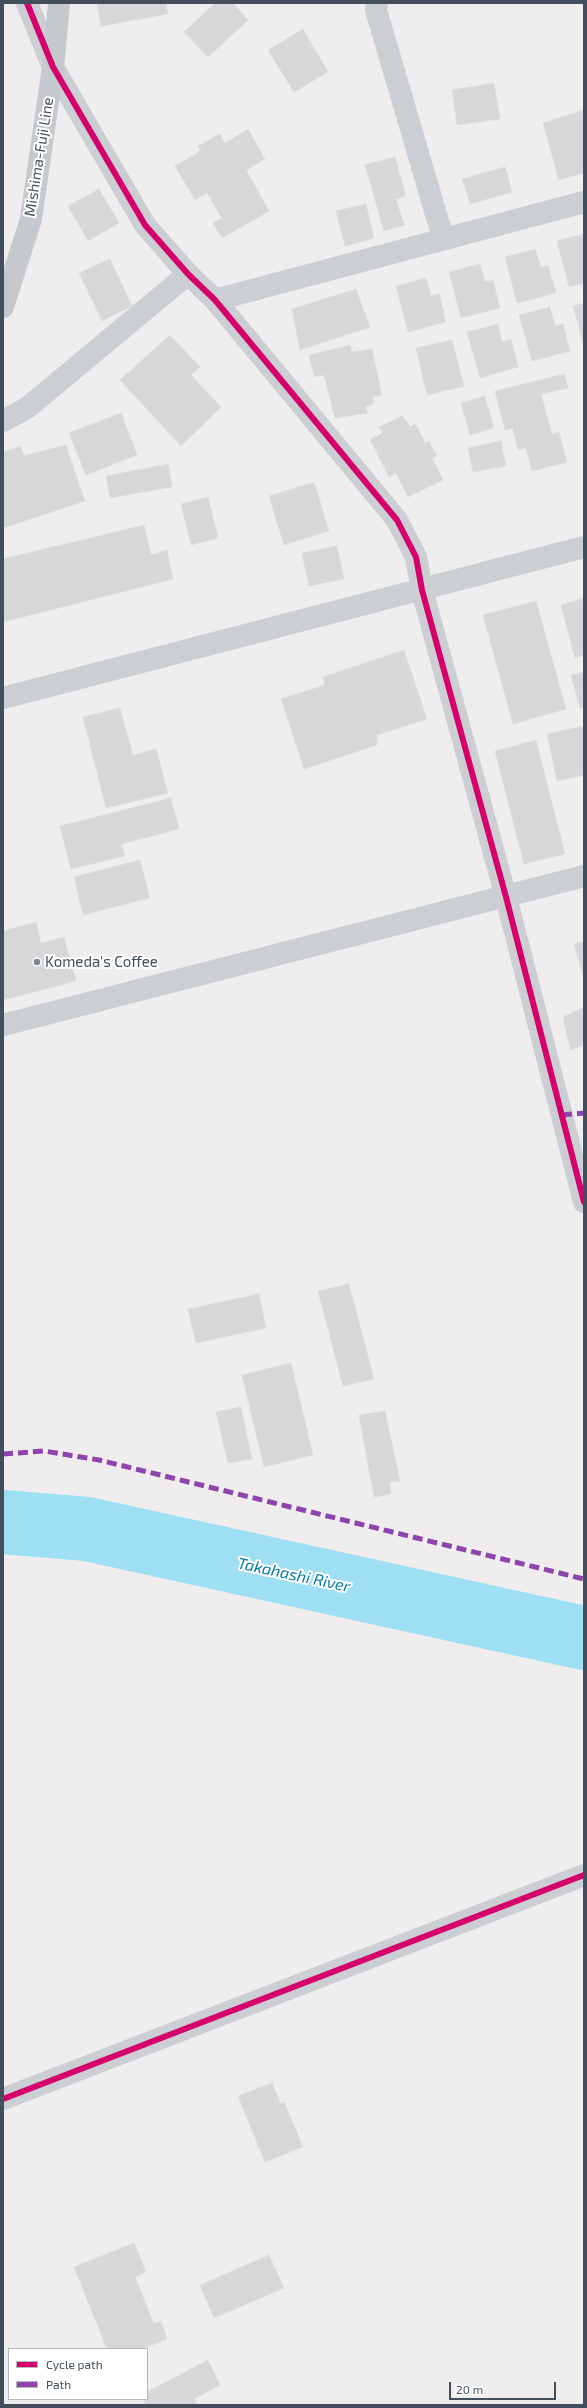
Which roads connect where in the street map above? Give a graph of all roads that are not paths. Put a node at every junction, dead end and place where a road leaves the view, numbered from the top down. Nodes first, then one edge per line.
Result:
1 (27, 3) edge
2 (59, 3) edge
3 (378, 3) edge
4 (53, 67) junction
5 (584, 202) edge
6 (444, 238) junction
7 (188, 274) junction
8 (215, 300) junction
9 (3, 307) edge
10 (3, 421) edge
11 (584, 547) edge
12 (422, 590) junction
13 (3, 698) edge
14 (584, 876) edge
15 (506, 897) junction
16 (3, 1025) edge
17 (584, 1202) edge
18 (584, 1875) edge
19 (3, 2099) edge

1 - 4 street
2 - 4 main road, Mishima-Fuji Line
3 - 6 street
4 - 7 street
4 - 9 main road, Mishima-Fuji Line
5 - 6 street
6 - 8 street
7 - 8 street
7 - 10 street
8 - 12 street
11 - 12 street
12 - 13 street
12 - 15 street
14 - 15 street
15 - 16 street
15 - 17 street
18 - 19 street

